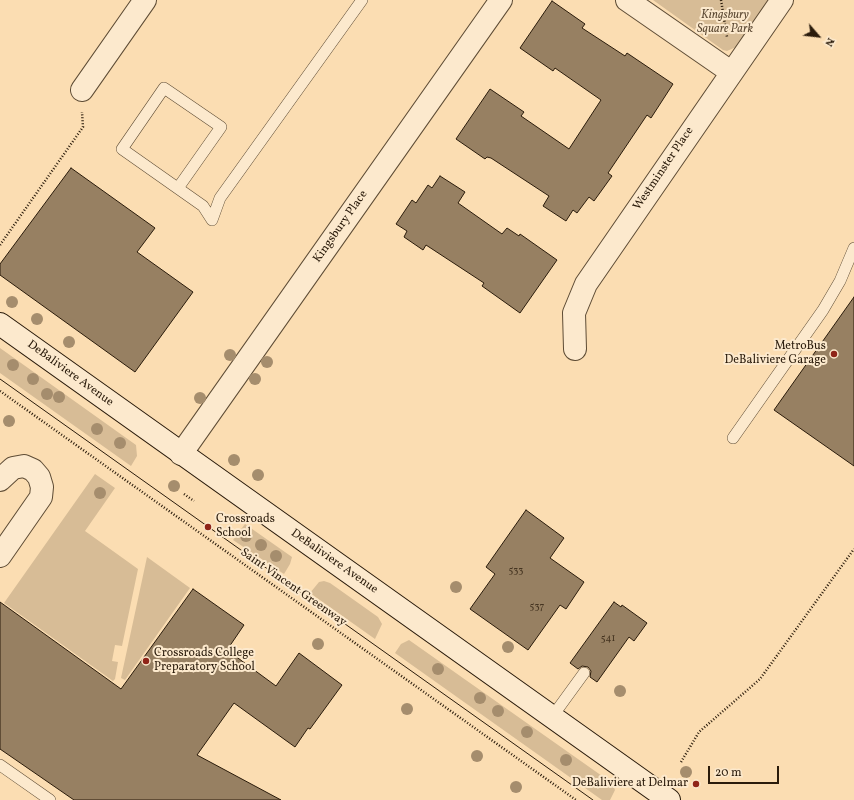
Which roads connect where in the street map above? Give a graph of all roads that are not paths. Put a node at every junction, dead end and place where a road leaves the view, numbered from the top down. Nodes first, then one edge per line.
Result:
1 (145, 0) edge
2 (362, 0) edge
3 (501, 0) edge
4 (627, 0) edge
5 (782, 0) edge
6 (731, 72) junction
7 (82, 90) road end
8 (178, 188) junction
9 (854, 248) edge
10 (0, 324) edge
11 (574, 349) dead end
12 (733, 438) dead end
13 (181, 454) junction
14 (0, 480) edge
15 (0, 556) edge
16 (584, 673) dead end
17 (552, 718) junction
18 (0, 765) edge
19 (655, 796) edge
20 (50, 800) edge

1 - 7 street
2 - 8 lane
3 - 13 street, Kingsbury Place
4 - 6 street
5 - 6 street, Westminster Place
6 - 11 street, Westminster Place
8 - 8 lane
9 - 12 lane
10 - 13 street, DeBaliviere Avenue
13 - 17 street, DeBaliviere Avenue
14 - 15 street
16 - 17 lane
17 - 19 street, DeBaliviere Avenue
18 - 20 lane

